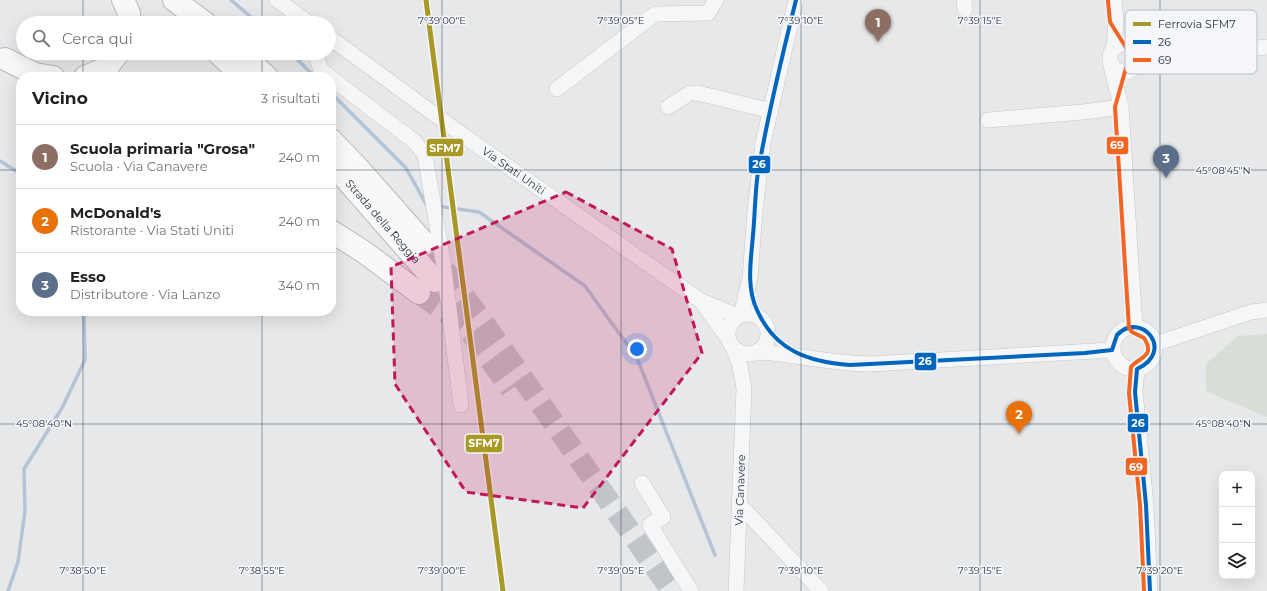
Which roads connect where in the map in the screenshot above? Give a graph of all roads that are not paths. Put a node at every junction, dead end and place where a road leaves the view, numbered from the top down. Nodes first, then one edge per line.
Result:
1 (123, 0) edge
2 (157, 0) edge
3 (174, 0) edge
4 (184, 0) edge
5 (277, 0) edge
6 (716, 0) edge
7 (796, 0) edge
8 (1114, 0) edge
9 (129, 16) edge
10 (176, 16) edge
11 (196, 16) edge
12 (201, 16) edge
13 (299, 16) edge
14 (1116, 20) junction
15 (1125, 35) edge
16 (336, 42) edge
17 (1125, 44) edge
18 (1257, 47) edge
19 (1267, 47) edge
20 (1112, 54) junction
21 (2, 57) edge
22 (113, 60) edge
23 (226, 60) edge
24 (249, 60) edge
25 (317, 60) edge
26 (1125, 71) edge
27 (22, 72) edge
28 (31, 72) edge
29 (97, 72) edge
30 (239, 72) edge
31 (262, 72) edge
32 (323, 72) edge
33 (1132, 74) edge
34 (336, 83) edge
35 (557, 89) dead end
36 (668, 107) dead end
37 (1120, 107) junction
38 (770, 111) junction
39 (988, 120) dead end
40 (336, 145) edge
41 (336, 167) edge
42 (336, 234) edge
43 (425, 244) tunnel mouth
44 (750, 278) junction
45 (700, 301) junction
46 (1267, 310) edge
47 (740, 315) junction
48 (764, 322) junction
49 (1135, 327) junction
50 (730, 342) junction
51 (1155, 344) junction
52 (1112, 350) junction
53 (756, 353) junction
54 (809, 359) junction
55 (1137, 369) junction
56 (744, 388) junction
57 (461, 405) dead end
58 (642, 483) dead end
59 (739, 504) junction
60 (691, 591) edge
61 (736, 591) edge
62 (821, 591) edge
63 (1150, 591) edge

1 - 9 highway
2 - 10 highway
3 - 11 highway
4 - 12 highway
5 - 13 street
6 - 35 street
7 - 38 street
8 - 14 street
14 - 15 street
14 - 20 street
16 - 45 street, Via Stati Uniti
17 - 20 street
18 - 19 street
20 - 26 street
20 - 37 street
21 - 27 highway
21 - 28 highway
22 - 29 highway
23 - 30 highway
24 - 31 highway
25 - 32 street
33 - 37 street
34 - 57 street
36 - 38 street
37 - 39 street
37 - 49 street
38 - 44 street
40 - 43 highway
41 - 42 highway, Strada della Reggia
44 - 47 street
44 - 48 street
45 - 47 street, Via Stati Uniti
45 - 50 street, Via Stati Uniti
46 - 51 street
47 - 48 street
47 - 50 street
48 - 53 street
48 - 54 street
49 - 51 street
49 - 52 street
50 - 53 street
50 - 56 street, Via Canavere
51 - 55 street
52 - 54 street
52 - 55 street
53 - 54 street
53 - 56 street, Via Canavere
55 - 63 street
56 - 59 street, Via Canavere
58 - 60 street
59 - 61 street, Via Canavere
59 - 62 street

